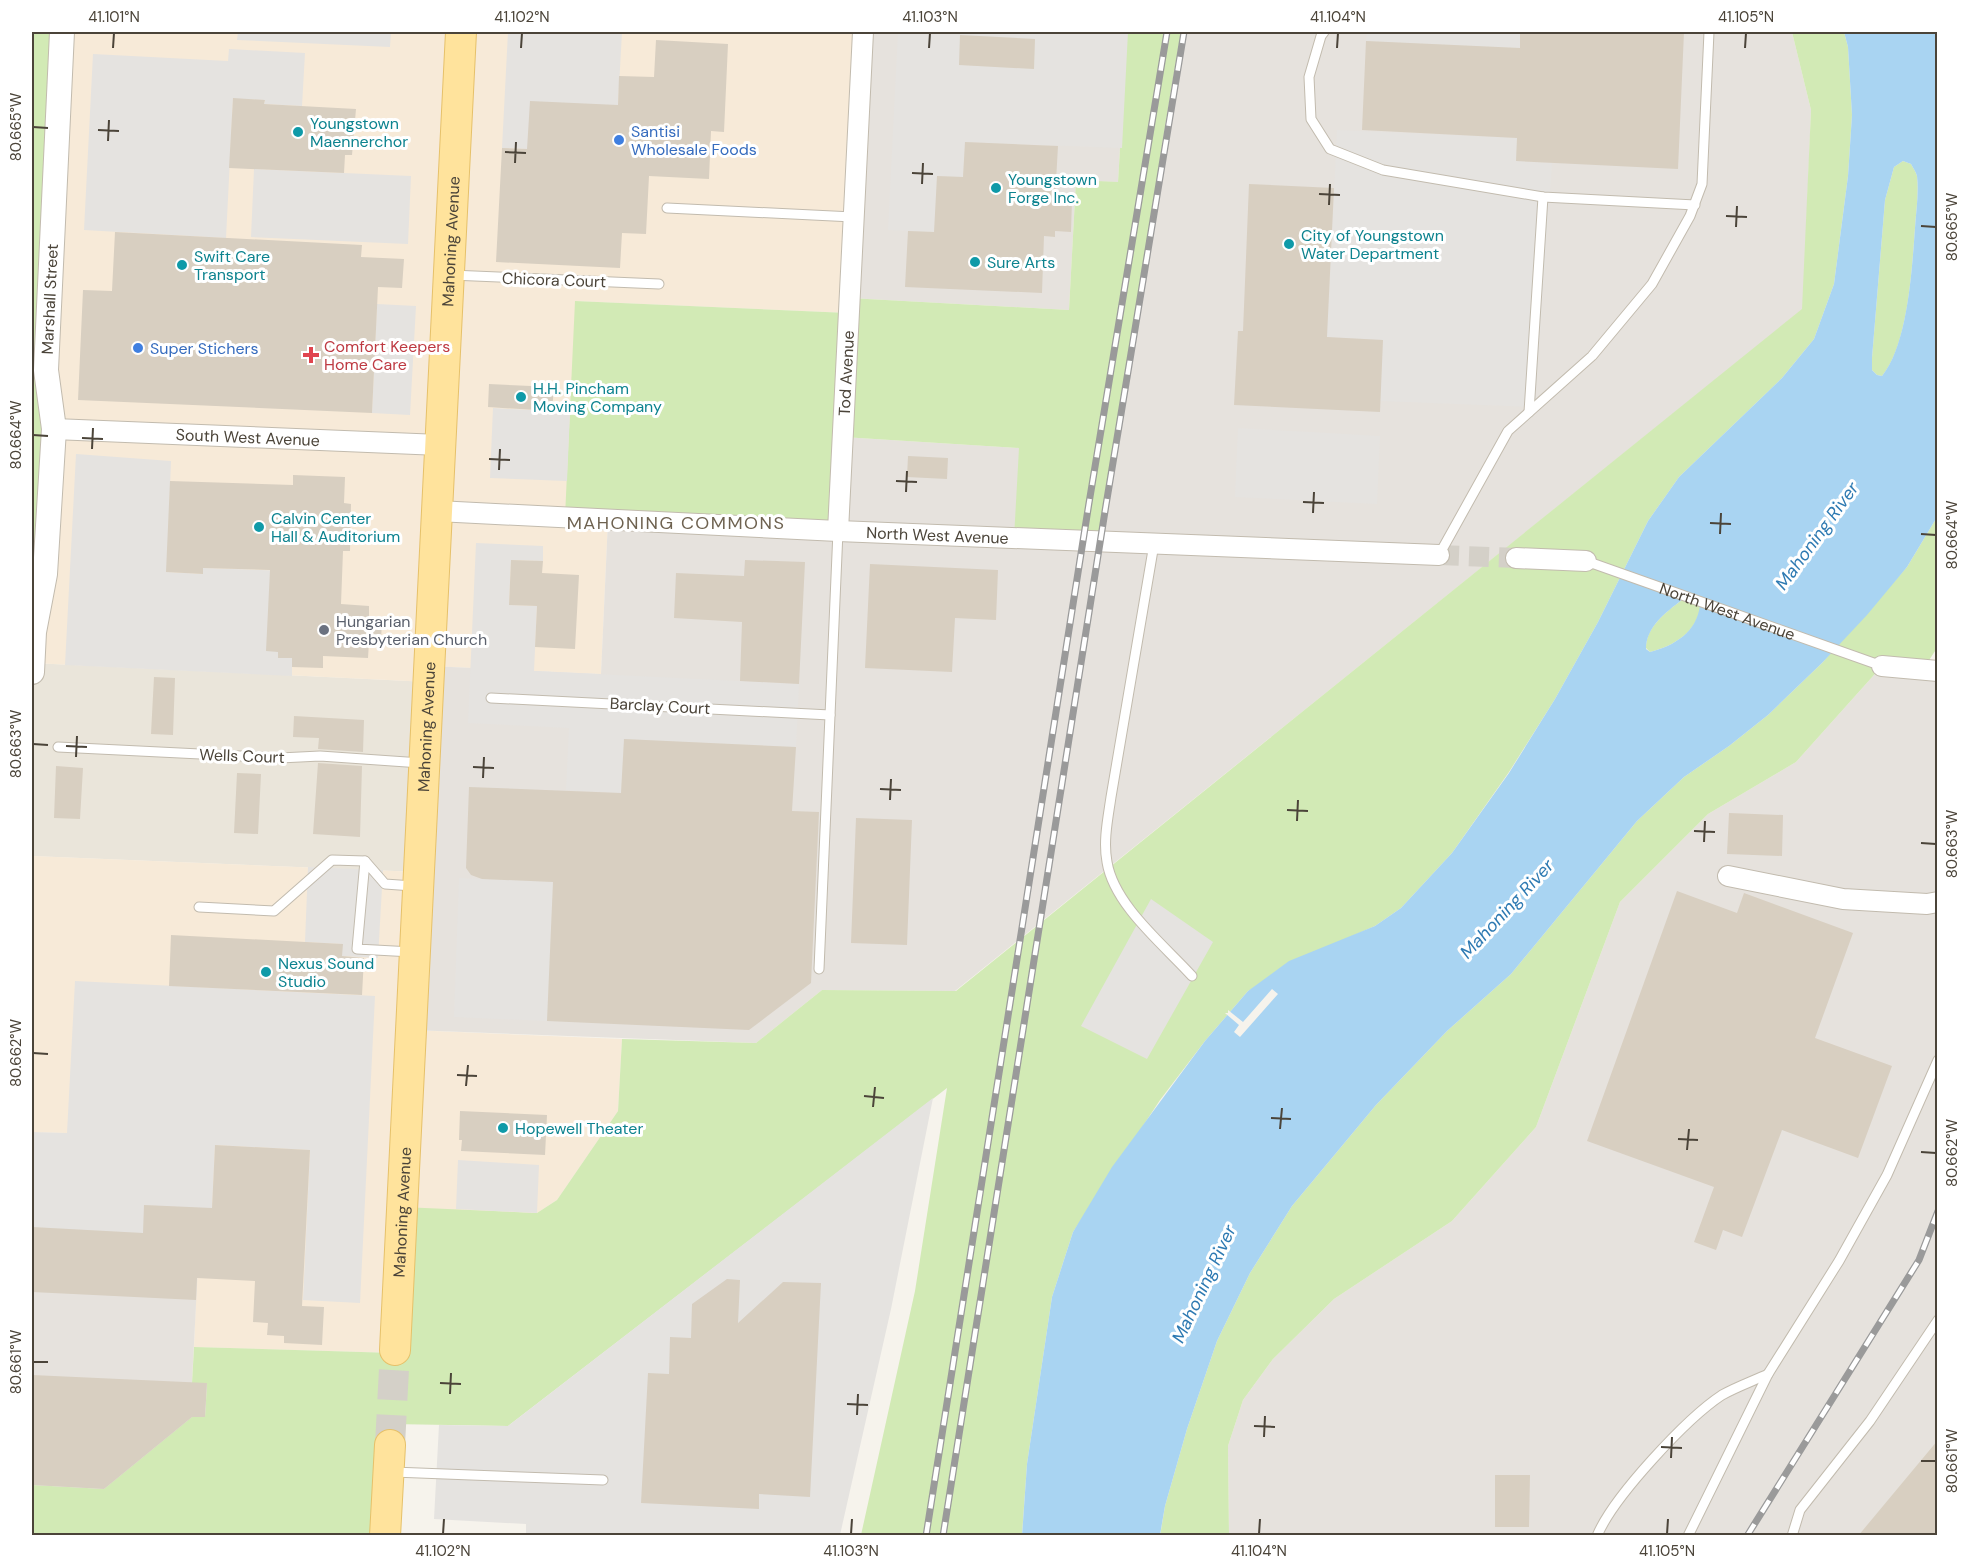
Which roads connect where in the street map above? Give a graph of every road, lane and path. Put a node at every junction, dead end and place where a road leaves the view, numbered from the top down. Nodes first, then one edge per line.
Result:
1 (62, 32) edge
2 (461, 32) edge
3 (862, 32) edge
4 (1324, 32) edge
5 (1709, 32) edge
6 (1543, 197) junction
7 (1695, 205) junction
8 (667, 208) dead end
9 (853, 217) junction
10 (448, 275) junction
11 (659, 284) dead end
12 (1529, 412) junction
13 (54, 429) junction
14 (440, 445) junction
15 (437, 511) junction
16 (838, 531) junction
17 (1154, 544) junction
18 (1439, 555) joint
19 (1516, 558) tunnel mouth
20 (1586, 561) joint
21 (1882, 666) joint
22 (1938, 671) edge
23 (32, 672) edge
24 (491, 698) dead end
25 (830, 715) junction
26 (58, 747) dead end
27 (425, 763) junction
28 (365, 861) junction
29 (1728, 876) dead end
30 (419, 886) junction
31 (1938, 902) edge
32 (199, 907) dead end
33 (415, 952) junction
34 (819, 969) dead end
35 (1192, 976) dead end
36 (1938, 1060) edge
37 (1938, 1320) edge
38 (395, 1350) tunnel mouth
39 (1768, 1374) junction
40 (389, 1458) joint
41 (603, 1480) dead end
42 (385, 1536) edge
43 (1597, 1536) edge
44 (1688, 1536) edge
45 (1792, 1536) edge

1 - 13 street, Marshall Street
2 - 10 main road, Mahoning Avenue
3 - 9 street, Tod Avenue
4 - 6 lane
5 - 7 lane
6 - 7 lane
6 - 12 lane
7 - 12 lane
8 - 9 lane
9 - 16 street, Tod Avenue
10 - 11 lane, Chicora Court
10 - 14 main road, Mahoning Avenue
12 - 18 lane
13 - 14 street, South West Avenue
13 - 23 street, Marshall Street
14 - 15 main road, Mahoning Avenue
15 - 16 street, North West Avenue
15 - 27 main road, Mahoning Avenue
16 - 17 street, North West Avenue
16 - 25 lane, Tod Avenue
17 - 18 street, North West Avenue
17 - 35 lane
19 - 20 street, North West Avenue
20 - 21 lane, North West Avenue
21 - 22 street, North West Avenue
24 - 25 lane, Barclay Court
25 - 34 lane, Tod Avenue
26 - 27 lane, Wells Court
27 - 30 main road, Mahoning Avenue
28 - 30 lane
28 - 32 lane
28 - 33 lane
29 - 31 street
30 - 33 main road, Mahoning Avenue
33 - 38 main road, Mahoning Avenue
36 - 39 lane
37 - 45 lane
39 - 43 lane
39 - 44 lane
40 - 41 lane
40 - 42 main road

